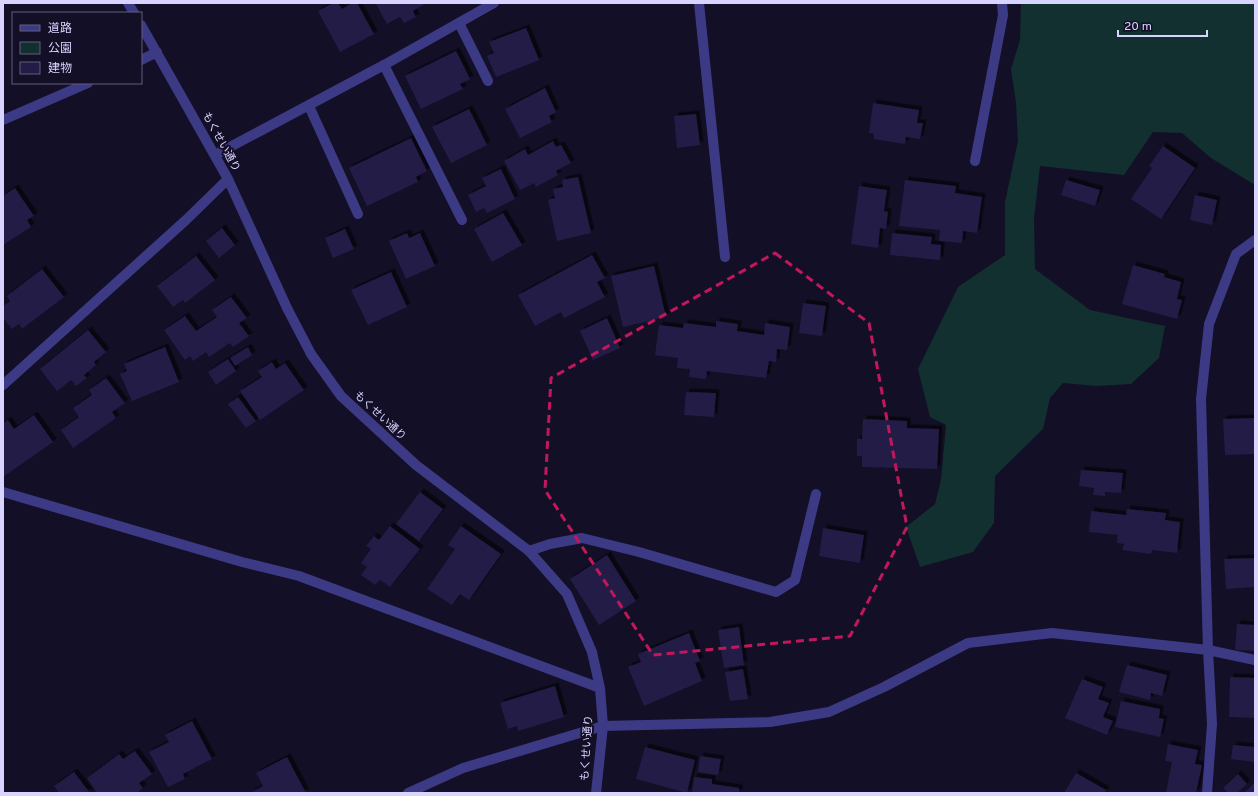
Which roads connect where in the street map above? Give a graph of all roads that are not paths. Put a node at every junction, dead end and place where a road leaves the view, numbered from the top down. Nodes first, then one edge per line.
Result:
1 (128, 3) edge
2 (494, 3) edge
3 (699, 3) edge
4 (1002, 3) edge
5 (133, 12) edge
6 (459, 24) junction
7 (142, 27) edge
8 (157, 52) junction
9 (142, 60) edge
10 (384, 65) junction
11 (488, 81) dead end
12 (86, 84) edge
13 (309, 106) junction
14 (3, 120) edge
15 (215, 155) junction
16 (975, 161) dead end
17 (228, 179) junction
18 (358, 214) dead end
19 (462, 220) dead end
20 (1255, 240) edge
21 (725, 257) dead end
22 (3, 385) edge
23 (3, 492) edge
24 (816, 494) dead end
25 (529, 551) junction
26 (1208, 650) junction
27 (1255, 660) edge
28 (600, 688) junction
29 (603, 726) junction
30 (408, 793) edge
31 (596, 793) edge
32 (1207, 793) edge

1 - 5 street
2 - 6 street
3 - 21 street
4 - 16 street
6 - 10 street
6 - 11 street
7 - 8 street, もくせい通り
8 - 9 street
8 - 15 street, もくせい通り
10 - 13 street
10 - 19 street
12 - 14 street
13 - 15 street
13 - 18 street
15 - 17 street, もくせい通り
17 - 22 street
17 - 25 street, もくせい通り
20 - 26 street
23 - 28 street
24 - 25 street
25 - 28 street, もくせい通り
26 - 27 street
26 - 29 street
26 - 32 street
28 - 29 street, もくせい通り
29 - 30 street
29 - 31 street, もくせい通り

